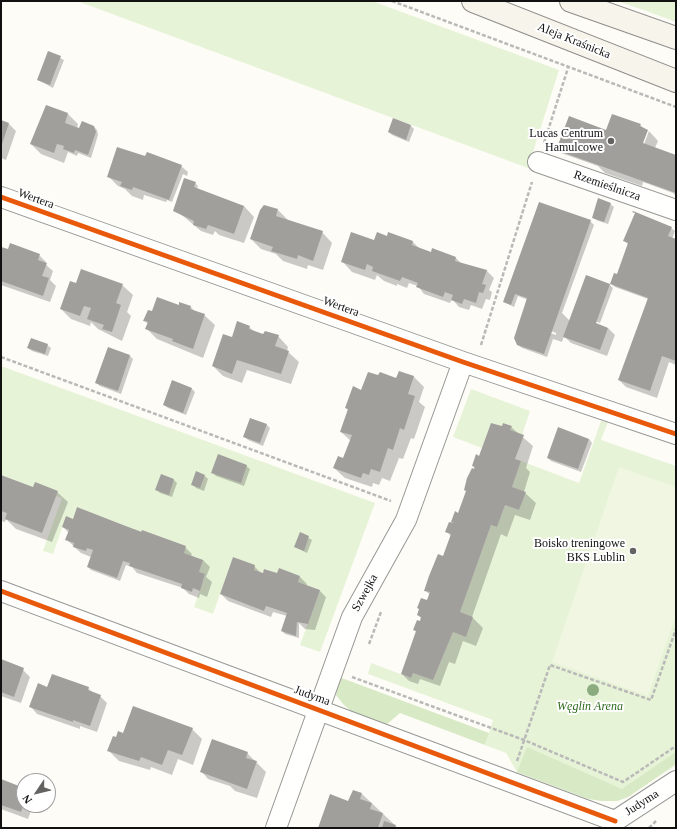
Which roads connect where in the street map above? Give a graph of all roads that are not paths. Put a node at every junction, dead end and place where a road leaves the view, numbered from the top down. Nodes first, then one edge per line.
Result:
1 (473, 1) edge
2 (571, 1) edge
3 (676, 38) edge
4 (676, 81) edge
5 (538, 162) road end
6 (1, 197) edge
7 (676, 210) edge
8 (463, 362) junction
9 (676, 434) edge
10 (1, 591) edge
11 (319, 709) junction
12 (676, 781) edge
13 (614, 824) edge
14 (276, 828) edge

1 - 4 main road, Aleja Kraśnicka
2 - 3 main road
5 - 7 street, Rzemieślnicza
6 - 8 street, Wertera
8 - 9 street, Wertera
8 - 11 street, Szwejka
10 - 11 street, Judyma
11 - 13 street, Judyma
11 - 14 street, Szwejka
12 - 13 street, Judyma

